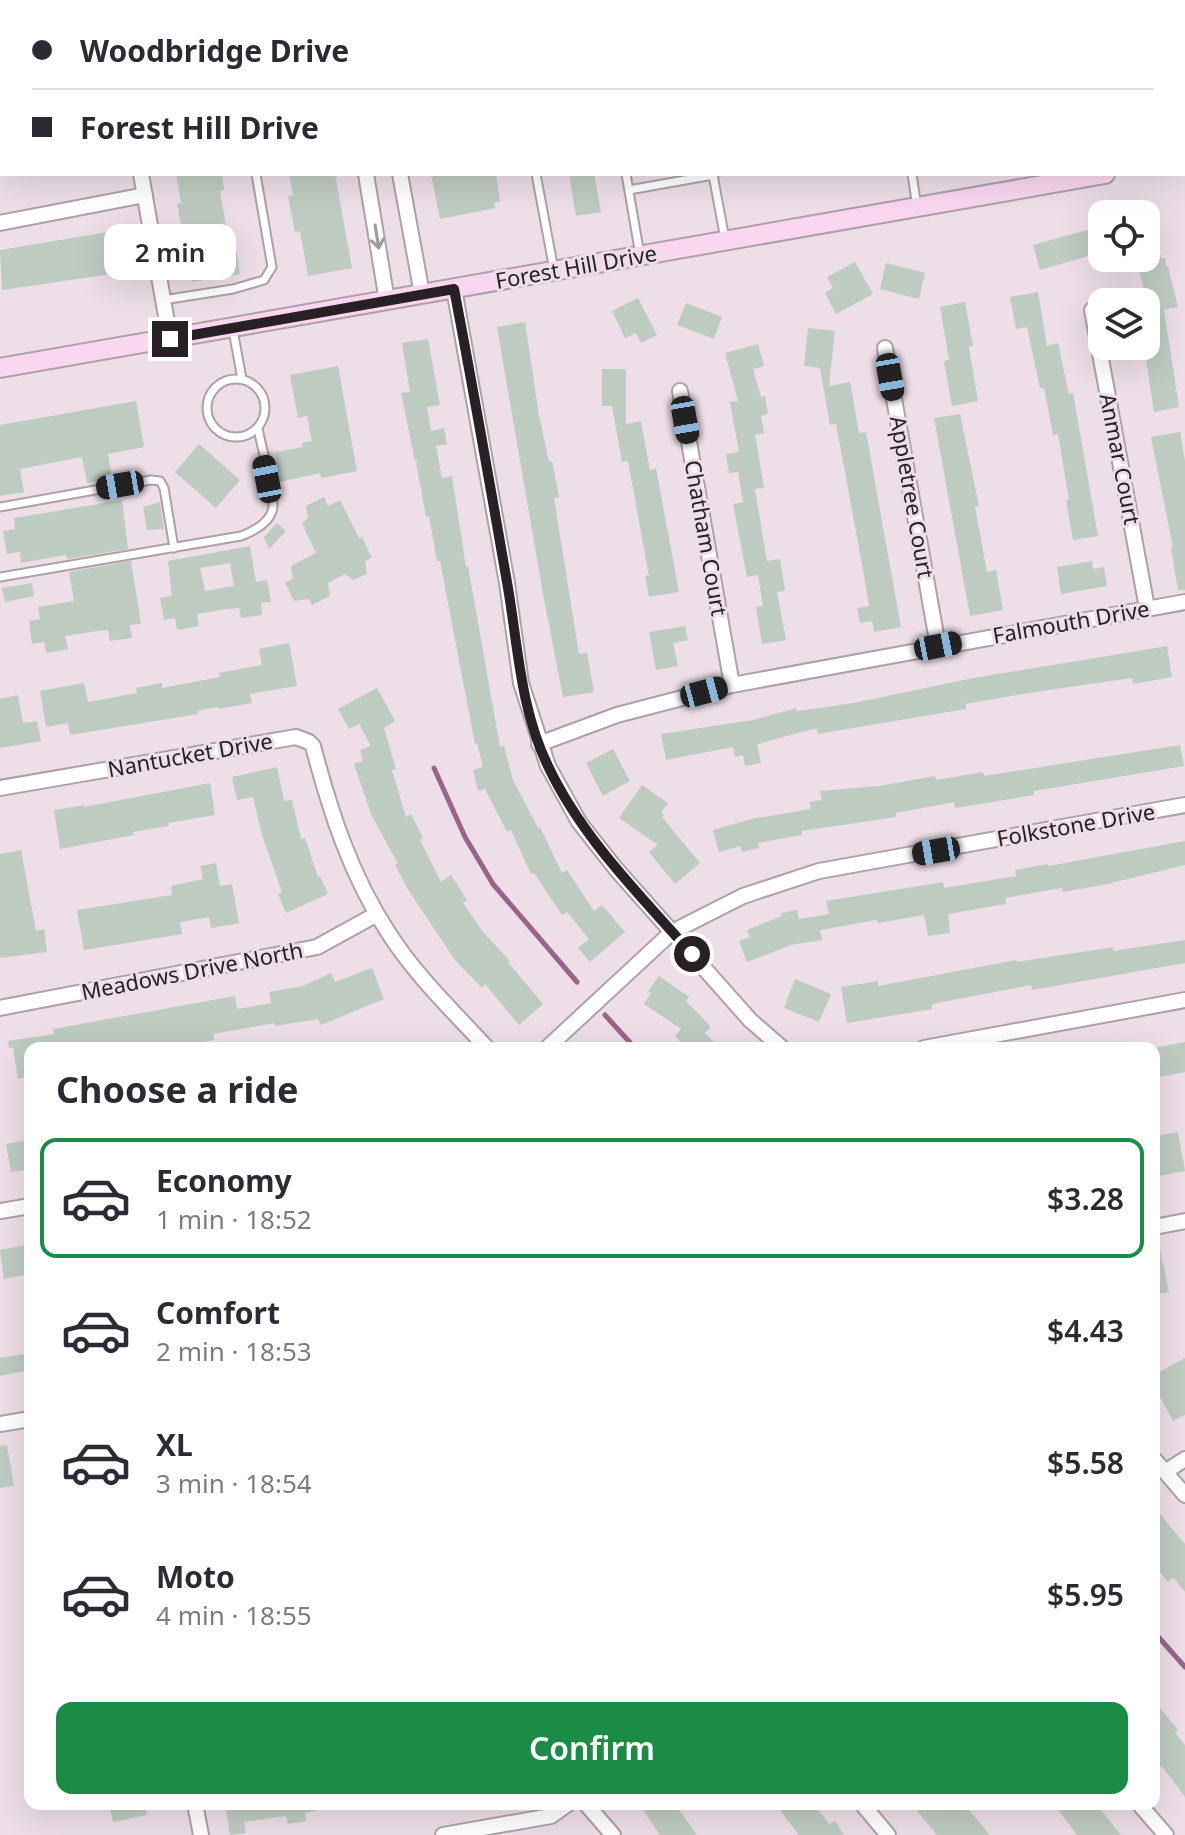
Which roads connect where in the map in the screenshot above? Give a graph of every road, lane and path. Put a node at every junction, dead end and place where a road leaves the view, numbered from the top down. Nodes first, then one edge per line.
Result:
1 (141, 176) edge
2 (256, 176) edge
3 (366, 176) edge
4 (400, 176) edge
5 (536, 176) edge
6 (626, 176) edge
7 (708, 176) edge
8 (714, 176) edge
9 (912, 176) edge
10 (1081, 176) edge
11 (1008, 182) edge
12 (629, 190) junction
13 (145, 195) junction
14 (917, 207) junction
15 (0, 223) edge
16 (726, 241) junction
17 (640, 256) junction
18 (554, 271) junction
19 (454, 289) junction
20 (422, 294) junction
21 (387, 301) junction
22 (164, 305) junction
23 (233, 328) junction
24 (170, 339) junction
25 (885, 348) dead end
26 (1101, 360) edge
27 (0, 368) edge
28 (242, 379) junction
29 (680, 391) dead end
30 (258, 428) junction
31 (0, 507) edge
32 (174, 548) junction
33 (0, 577) edge
34 (1185, 602) edge
35 (1147, 608) junction
36 (938, 646) junction
37 (732, 685) junction
38 (539, 744) junction
39 (0, 788) edge
40 (1185, 805) edge
41 (377, 914) junction
42 (672, 932) junction
43 (1185, 1000) edge
44 (0, 1008) edge
45 (482, 1042) edge
46 (553, 1042) edge
47 (775, 1042) edge
48 (970, 1042) edge
49 (24, 1207) edge
50 (0, 1211) edge
51 (1185, 1221) edge
52 (1160, 1226) edge
53 (24, 1420) edge
54 (0, 1424) edge
55 (1185, 1459) edge
56 (1160, 1466) edge
57 (1165, 1472) junction
58 (1185, 1495) edge
59 (196, 1810) edge
60 (560, 1810) edge
61 (591, 1810) edge
62 (867, 1810) edge
63 (1144, 1810) edge
64 (201, 1835) edge
65 (443, 1835) edge
66 (613, 1835) edge
67 (888, 1835) edge
68 (1166, 1835) edge

1 - 13 street
2 - 22 lane
3 -> 21 street
4 - 20 street
5 - 18 lane
6 - 12 lane
7 - 12 lane
8 - 16 lane
9 - 14 lane
10 - 11 main road, Forest Hill Drive
11 - 14 main road, Forest Hill Drive
12 - 17 lane
13 - 15 street
13 - 22 street
14 - 16 main road, Forest Hill Drive
16 - 17 main road, Forest Hill Drive
17 - 18 main road, Forest Hill Drive
18 - 19 main road, Forest Hill Drive
19 - 20 main road, Forest Hill Drive
19 - 38 street
20 - 21 main road, Forest Hill Drive
21 - 23 main road, Forest Hill Drive
22 - 24 street
23 - 24 main road, Forest Hill Drive
23 - 28 lane
24 - 27 main road, Forest Hill Drive
25 - 36 street, Appletree Court
26 - 35 street, Anmar Court
28 - 30 lane
28 - 30 lane
29 - 37 street, Chatham Court
30 - 32 lane
31 - 32 lane
32 - 33 lane
34 - 35 street, Falmouth Drive
35 - 36 street, Falmouth Drive
36 - 37 street, Falmouth Drive
37 - 38 street, Falmouth Drive
38 - 42 street
39 - 41 street, Nantucket Drive
40 - 42 street, Folkstone Drive
41 - 44 street, Meadows Drive North
41 - 45 street, Nantucket Drive
42 - 46 street, Folkstone Drive
42 - 47 street
43 - 48 street
49 - 50 street
51 - 52 street
53 - 54 street
55 - 57 street
56 - 57 street
57 - 58 street
59 - 64 street
60 - 65 street
61 - 66 street
62 - 67 street
63 - 68 street

